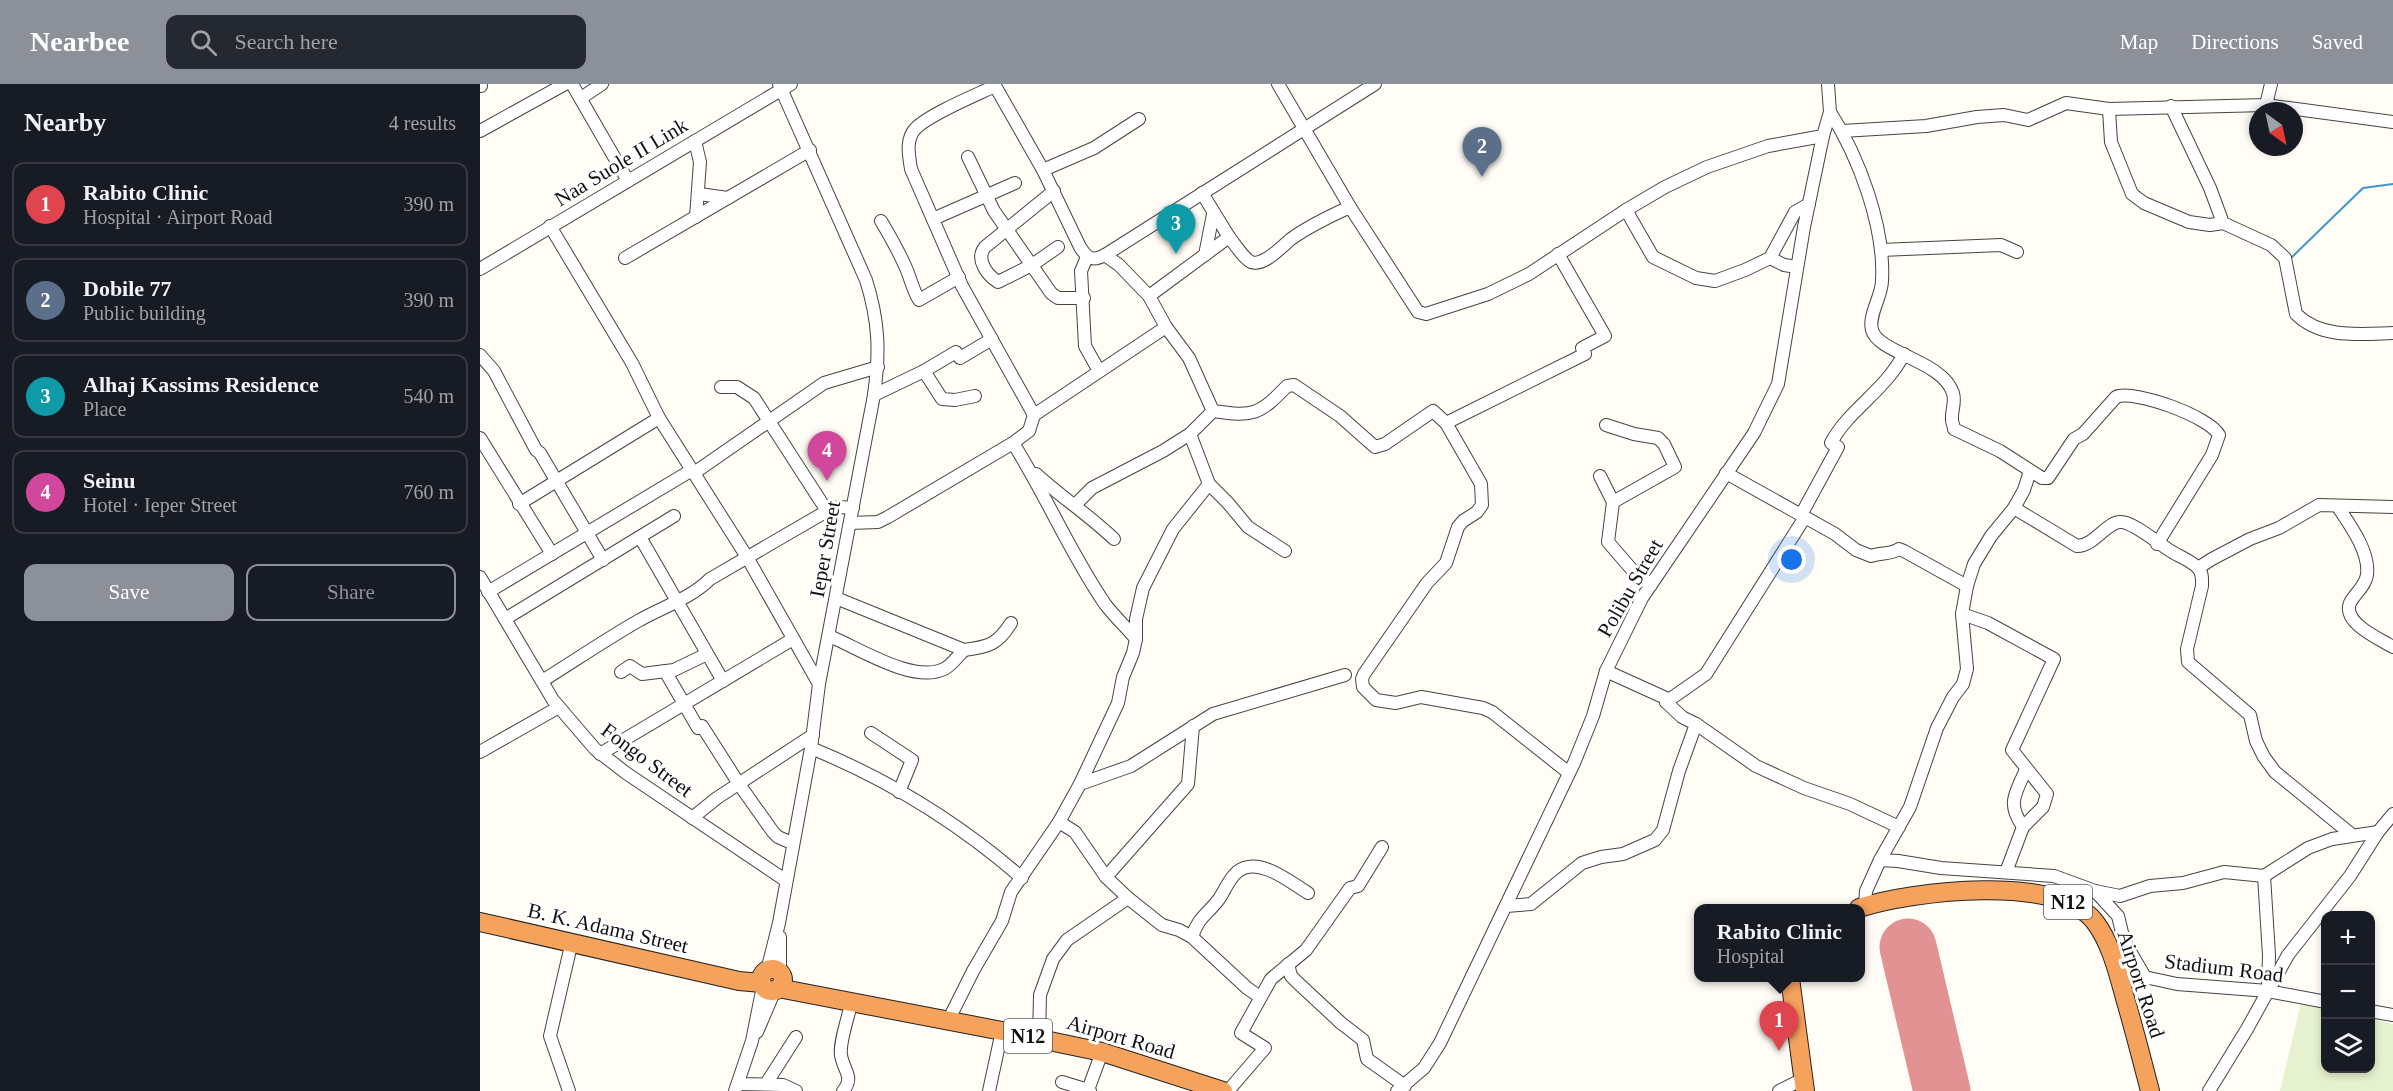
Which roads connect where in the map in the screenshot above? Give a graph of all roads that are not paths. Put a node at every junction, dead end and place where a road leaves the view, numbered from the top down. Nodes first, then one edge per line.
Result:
1 (565, 84) edge
2 (572, 84) edge
3 (602, 84) edge
4 (1278, 84) edge
5 (1375, 84) edge
6 (1828, 84) edge
7 (2271, 84) edge
8 (995, 85) edge
9 (784, 86) edge
10 (581, 98) junction
11 (2267, 102) edge
12 (2249, 105) edge
13 (2171, 106) junction
14 (2109, 109) junction
15 (2303, 110) edge
16 (1830, 112) junction
17 (1139, 119) dead end
18 (2393, 122) edge
19 (1303, 129) junction
20 (480, 131) edge
21 (1842, 131) junction
22 (1822, 136) junction
23 (695, 141) junction
24 (810, 150) junction
25 (968, 157) dead end
26 (1043, 170) junction
27 (628, 181) junction
28 (1015, 183) dead end
29 (1054, 191) junction
30 (1202, 193) junction
31 (699, 194) junction
32 (986, 195) junction
33 (728, 198) junction
34 (1809, 204) junction
35 (1350, 207) junction
36 (1626, 210) junction
37 (1213, 214) junction
38 (696, 217) junction
39 (933, 219) junction
40 (881, 221) dead end
41 (2223, 223) junction
42 (550, 226) junction
43 (1007, 230) junction
44 (1229, 237) junction
45 (1058, 247) dead end
46 (1881, 250) junction
47 (2016, 252) dead end
48 (1558, 254) junction
49 (1105, 255) junction
50 (1205, 255) junction
51 (1087, 257) junction
52 (626, 258) dead end
53 (1770, 258) junction
54 (1032, 265) junction
55 (1797, 267) junction
56 (480, 269) edge
57 (959, 277) junction
58 (1149, 296) junction
59 (1084, 298) junction
60 (1166, 327) junction
61 (2393, 333) edge
62 (992, 339) junction
63 (1904, 354) junction
64 (480, 355) edge
65 (878, 367) junction
66 (924, 370) junction
67 (1098, 371) junction
68 (721, 387) dead end
69 (874, 395) junction
70 (975, 396) dead end
71 (1213, 411) junction
72 (1034, 415) junction
73 (659, 418) junction
74 (768, 422) junction
75 (1446, 423) junction
76 (1606, 425) dead end
77 (1190, 434) junction
78 (480, 438) edge
79 (1013, 442) junction
80 (1029, 466) junction
81 (2030, 471) junction
82 (693, 472) junction
83 (1726, 473) junction
84 (1600, 476) dead end
85 (557, 481) junction
86 (1209, 484) junction
87 (1613, 502) junction
88 (519, 504) junction
89 (1075, 505) junction
90 (2338, 507) junction
91 (2393, 507) edge
92 (853, 508) junction
93 (2014, 508) junction
94 (826, 510) junction
95 (674, 516) dead end
96 (1803, 516) junction
97 (850, 523) junction
98 (587, 534) junction
99 (640, 537) junction
100 (1114, 539) dead end
101 (2157, 544) junction
102 (1285, 551) dead end
103 (552, 554) junction
104 (747, 557) junction
105 (603, 560) junction
106 (2198, 568) junction
107 (480, 577) edge
108 (1651, 585) junction
109 (1967, 586) junction
110 (488, 592) junction
111 (836, 598) junction
112 (675, 600) junction
113 (1962, 614) junction
114 (505, 619) junction
115 (1011, 623) dead end
116 (829, 636) junction
117 (793, 639) junction
118 (1136, 639) junction
119 (2393, 647) edge
120 (964, 650) junction
121 (707, 654) junction
122 (665, 671) junction
123 (1606, 671) junction
124 (621, 672) dead end
125 (1345, 675) dead end
126 (542, 681) junction
127 (723, 681) junction
128 (819, 684) junction
129 (1666, 702) junction
130 (684, 704) junction
131 (559, 707) junction
132 (1696, 724) junction
133 (1193, 726) junction
134 (871, 733) dead end
135 (813, 735) junction
136 (811, 748) junction
137 (480, 752) edge
138 (600, 754) junction
139 (2026, 769) junction
140 (1569, 773) junction
141 (739, 784) junction
142 (1080, 784) junction
143 (899, 792) junction
144 (2393, 814) edge
145 (692, 818) junction
146 (1059, 822) junction
147 (1899, 827) junction
148 (2024, 827) junction
149 (2378, 832) junction
150 (2352, 835) junction
151 (792, 843) junction
152 (1382, 847) dead end
153 (1880, 860) junction
154 (2006, 872) junction
155 (2264, 876) junction
156 (1106, 877) junction
157 (1022, 878) junction
158 (785, 880) junction
159 (2095, 891) junction
160 (1308, 893) dead end
161 (1128, 898) junction
162 (1863, 904) edge
163 (1506, 906) junction
164 (1865, 907) edge
165 (480, 922) edge
166 (1192, 937) junction
167 (572, 941) junction
168 (1288, 964) junction
169 (2117, 971) junction
170 (2145, 976) junction
171 (771, 980) junction
172 (1791, 982) edge
173 (2268, 991) junction
174 (1260, 997) junction
175 (2321, 1001) edge
176 (851, 1003) junction
177 (2375, 1012) edge
178 (2393, 1016) edge
179 (948, 1021) junction
180 (1002, 1031) junction
181 (796, 1037) dead end
182 (1039, 1039) junction
183 (1102, 1052) junction
184 (1062, 1082) dead end
185 (766, 1084) junction
186 (1804, 1085) edge
187 (736, 1087) edge
188 (1401, 1089) edge
189 (1219, 1090) edge
190 (569, 1091) edge
191 (796, 1091) edge
192 (843, 1091) edge
193 (989, 1091) edge
194 (1089, 1091) edge
195 (1779, 1091) edge
196 (2150, 1091) edge
197 (2209, 1091) edge

1 - 20 street
2 - 10 street
3 - 10 street
4 - 19 street
5 - 19 street
6 - 16 street, Polibu Street
7 - 11 street
8 - 26 street
8 - 39 street
9 - 23 street, Naa Suole II Link
9 - 24 street, Ieper Street
10 - 27 street
12 - 13 street
13 - 14 street
13 - 41 street
14 - 21 street
14 - 41 street
15 - 18 street
16 - 21 street
16 - 22 street, Polibu Street
17 - 26 street
19 - 30 street
19 - 35 street
21 - 46 street
22 - 34 street, Polibu Street
22 - 36 street
23 - 27 street, Naa Suole II Link
23 - 31 street
24 - 33 street
24 - 65 street, Ieper Street
25 - 32 street
26 - 29 street
27 - 42 street, Naa Suole II Link
28 - 32 street
29 - 43 street
29 - 51 street
30 - 37 street
30 - 49 street
31 - 33 street
31 - 38 street
32 - 39 street
32 - 43 street
33 - 38 street
34 - 53 street
34 - 55 street, Polibu Street
35 - 44 street
35 - 48 street
36 - 48 street
36 - 53 street
37 - 44 street
37 - 50 street
38 - 52 street
39 - 57 street
40 - 57 street
41 - 61 street
42 - 56 street, Naa Suole II Link
42 - 73 street
43 - 54 street
43 - 54 street
44 - 50 street
45 - 54 street
46 - 47 street
46 - 63 street
48 - 75 street
49 - 51 street
49 - 58 street
50 - 58 street
51 - 59 street
53 - 55 street
54 - 59 street
55 - 83 street, Polibu Street
57 - 62 street
58 - 60 street
59 - 67 street
60 - 67 street
60 - 71 street
62 - 66 street
62 - 72 street
63 - 81 street
63 - 96 street
64 - 85 street
65 - 69 street, Ieper Street
65 - 74 street
66 - 69 street
66 - 70 street
67 - 72 street
68 - 74 street
69 - 92 street, Ieper Street
71 - 75 street
71 - 77 street
72 - 79 street
73 - 82 street
73 - 85 street
74 - 82 street
74 - 94 street
75 - 140 street
76 - 87 street
77 - 86 street
77 - 89 street
78 - 88 street
79 - 80 street
79 - 97 street
80 - 89 street
80 - 118 street
81 - 93 street
81 - 101 street
82 - 98 street
82 - 104 street
83 - 96 street
83 - 108 street, Polibu Street
84 - 87 street
85 - 88 street
85 - 98 street
86 - 102 street
86 - 118 street
87 - 108 street
88 - 103 street
89 - 100 street
90 - 91 street
90 - 106 street
90 - 119 street
92 - 94 street
92 - 97 street, Ieper Street
93 - 101 street
93 - 109 street
94 - 104 street
95 - 99 street
96 - 109 street
96 - 129 street
97 - 111 street, Ieper Street
98 - 103 street
98 - 105 street
99 - 105 street
99 - 112 street
101 - 106 street
103 - 110 street
104 - 112 street
104 - 117 street
105 - 114 street
106 - 150 street
107 - 110 street, Fongo Street
108 - 123 street, Polibu Street
109 - 113 street
110 - 114 street, Fongo Street
111 - 116 street, Ieper Street
111 - 120 street
112 - 121 street
112 - 126 street
113 - 139 street
113 - 147 street
114 - 126 street, Fongo Street
115 - 120 street
116 - 120 street
116 - 128 street, Ieper Street
117 - 127 street
117 - 128 street
118 - 142 street
121 - 122 street
121 - 127 street
122 - 124 street
122 - 130 street
123 - 129 street
123 - 140 street, Polibu Street
125 - 133 street
126 - 131 street, Fongo Street
127 - 130 street
128 - 135 street, Ieper Street
129 - 132 street
130 - 138 street
130 - 141 street
131 - 137 street
131 - 138 street, Fongo Street
132 - 147 street
132 - 163 street
133 - 142 street
133 - 156 street
134 - 143 street
135 - 136 street, Ieper Street
135 - 141 street
136 - 143 street
136 - 151 street, Ieper Street
138 - 145 street, Fongo Street
139 - 148 street
139 - 148 street
140 - 163 street, Polibu Street
141 - 145 street
141 - 151 street
142 - 146 street
143 - 157 street
144 - 149 street
145 - 158 street, Fongo Street
146 - 156 street
146 - 157 street
147 - 153 street
148 - 154 street
149 - 150 street
149 - 173 street
150 - 155 street
151 - 158 street, Ieper Street
152 - 168 street
153 - 154 street
153 - 162 street
154 - 159 street
155 - 159 street
155 - 173 street
156 - 161 street
157 - 179 street
158 - 171 street, Ieper Street
159 - 170 street
160 - 166 street
161 - 166 street
161 - 182 street
163 - 188 street, Polibu Street
164 - 169 highway, Airport Road / N12
165 - 167 highway, B. K. Adama Street / N12
166 - 174 street
167 - 171 highway, B. K. Adama Street / N12
167 - 190 street
168 - 174 street
168 - 188 street
169 - 170 street, Stadium Road
169 - 196 highway, Airport Road / N12
170 - 173 street, Stadium Road
171 - 176 highway, Airport Road / N12
171 - 187 street, Ieper Street
172 - 186 highway
173 - 175 street, Stadium Road
173 - 197 street
174 - 189 street
176 - 179 highway, Airport Road / N12
176 - 192 street
177 - 178 street
179 - 180 highway, Airport Road / N12
180 - 182 highway, Airport Road / N12
180 - 193 street
181 - 185 street
182 - 183 highway, Airport Road / N12
183 - 189 highway, Airport Road / N12
183 - 194 street
184 - 194 street
185 - 187 street
185 - 191 street
186 - 195 street

